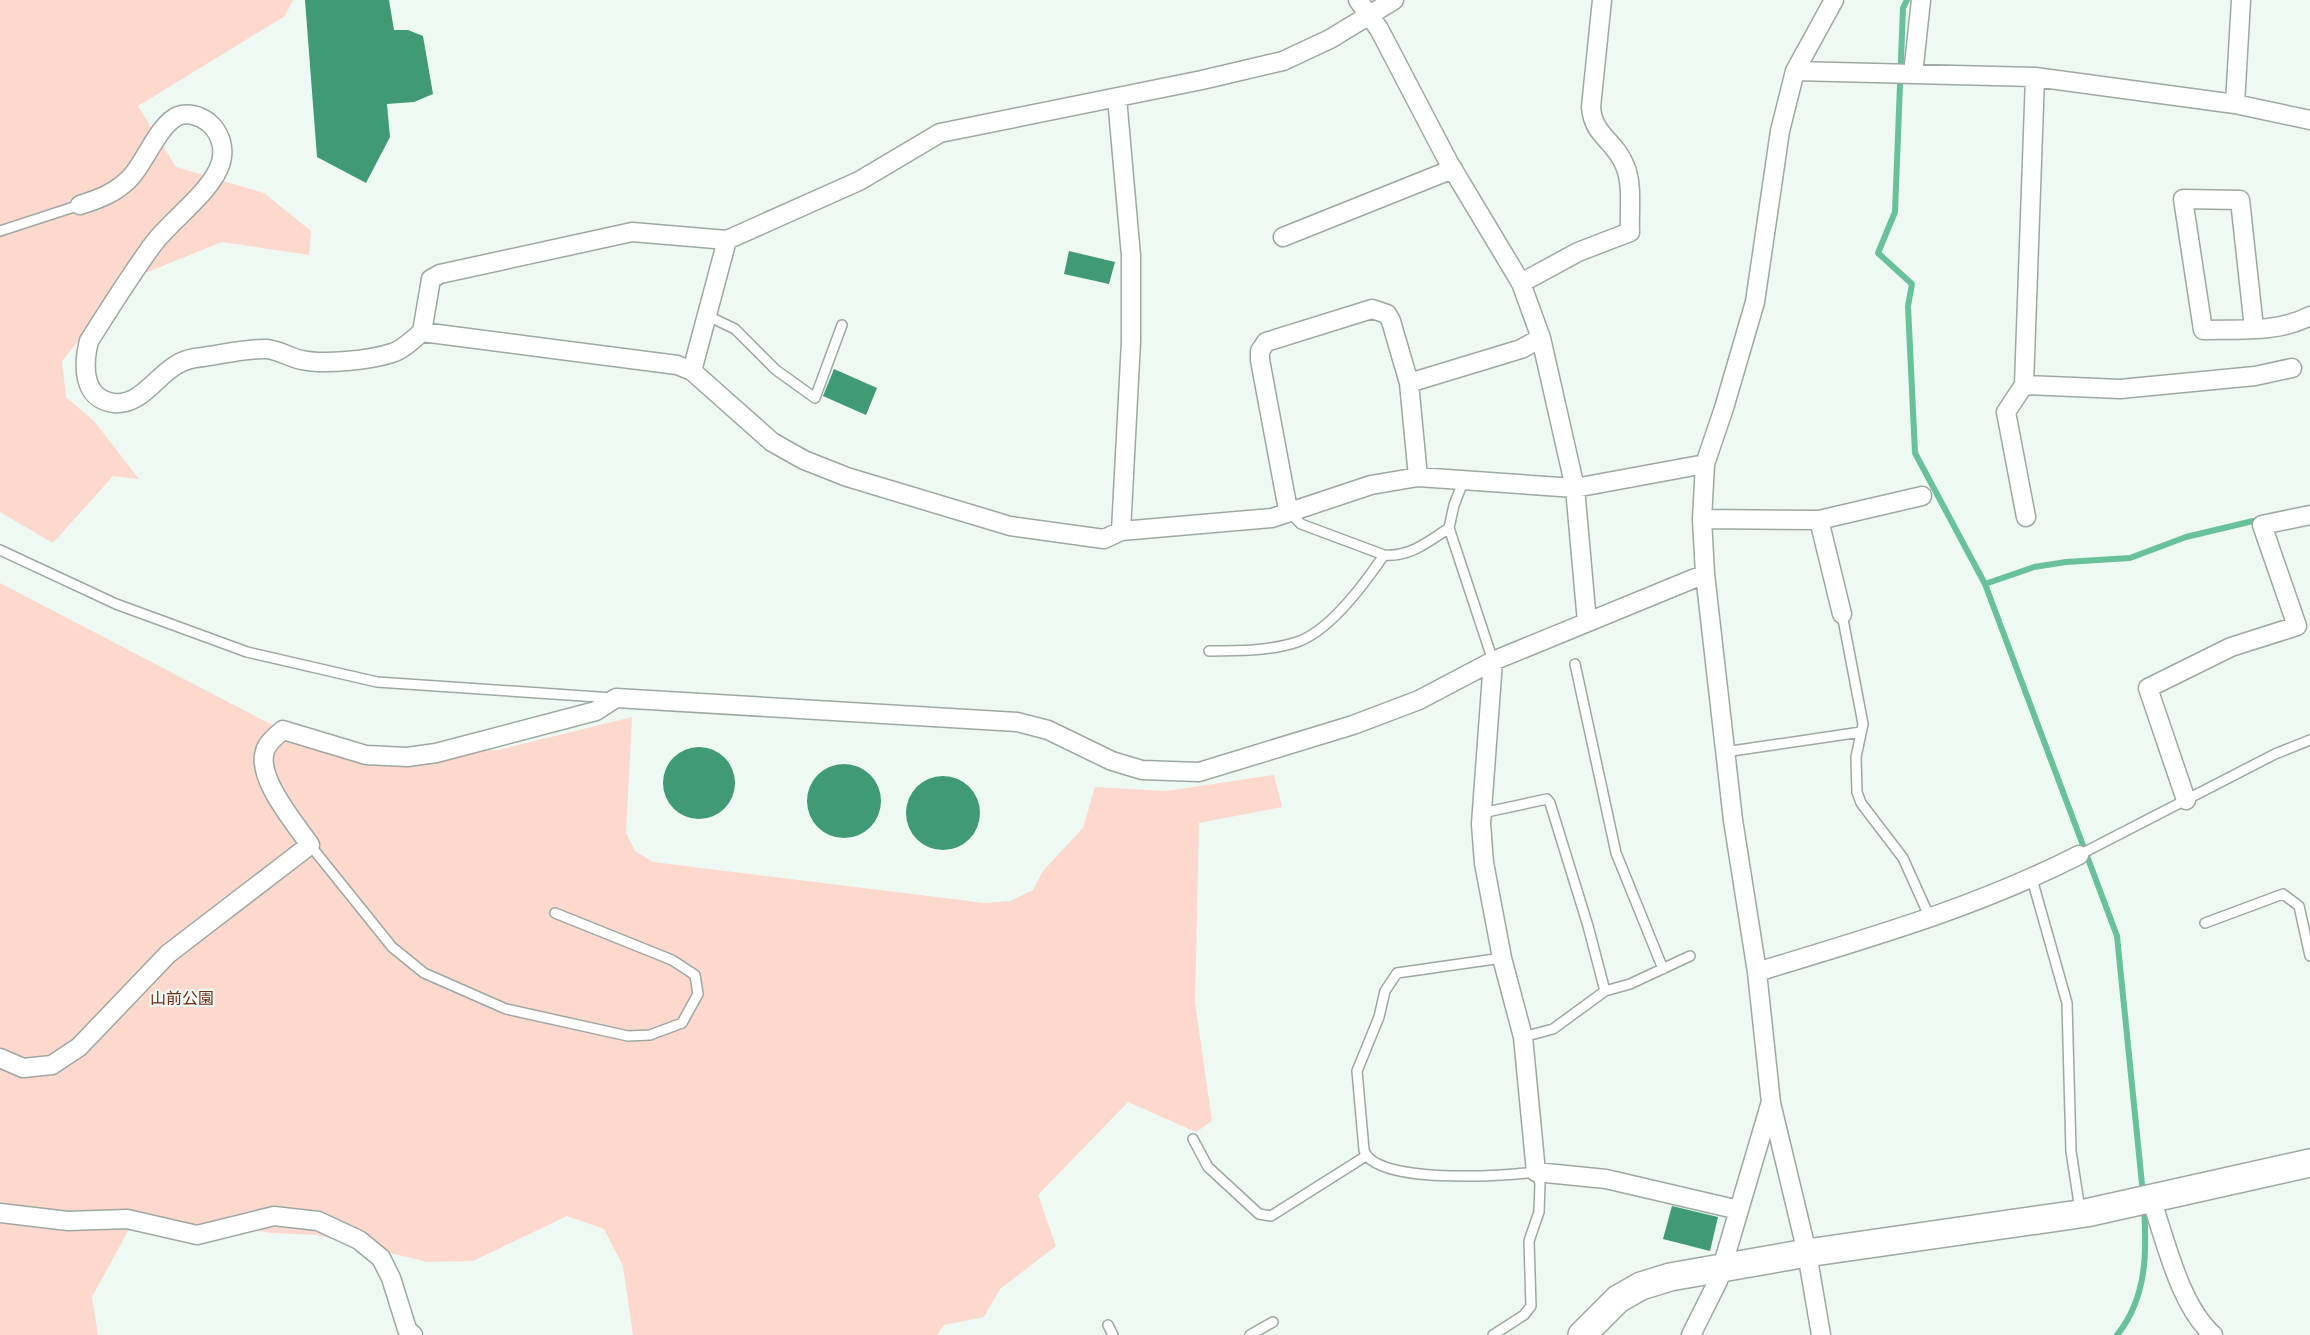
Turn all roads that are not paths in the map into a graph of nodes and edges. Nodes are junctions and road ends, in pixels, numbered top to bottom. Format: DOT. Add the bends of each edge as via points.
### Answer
graph roads {
  1 [pos="1358,0"];
  2 [pos="1394,0"];
  3 [pos="1602,0"];
  4 [pos="1834,0"];
  5 [pos="1921,0"];
  6 [pos="2241,0"];
  7 [pos="1369,16"];
  8 [pos="1795,71"];
  9 [pos="1913,74"];
  10 [pos="2035,77"];
  11 [pos="1117,98"];
  12 [pos="2235,104"];
  13 [pos="2310,120"];
  14 [pos="1453,168"];
  15 [pos="80,205"];
  16 [pos="0,231"];
  17 [pos="1283,237"];
  18 [pos="727,240"];
  19 [pos="1521,283"];
  20 [pos="708,316"];
  21 [pos="2310,316"];
  22 [pos="842,325"];
  23 [pos="2254,328"];
  24 [pos="422,333"];
  25 [pos="1541,338"];
  26 [pos="2292,368"];
  27 [pos="692,370"];
  28 [pos="1409,383"];
  29 [pos="2024,385"];
  30 [pos="1705,464"];
  31 [pos="1418,477"];
  32 [pos="1463,482"];
  33 [pos="1575,488"];
  34 [pos="1922,496"];
  35 [pos="1288,510"];
  36 [pos="2310,514"];
  37 [pos="2026,517"];
  38 [pos="1702,519"];
  39 [pos="1819,520"];
  40 [pos="1449,528"];
  41 [pos="1121,531"];
  42 [pos="0,550"];
  43 [pos="1384,555"];
  44 [pos="1705,574"];
  45 [pos="1842,614"];
  46 [pos="1587,622"];
  47 [pos="1209,651"];
  48 [pos="1493,661"];
  49 [pos="1575,664"];
  50 [pos="615,698"];
  51 [pos="1861,732"];
  52 [pos="2310,740"];
  53 [pos="1725,752"];
  54 [pos="2186,800"];
  55 [pos="1482,813"];
  56 [pos="310,845"];
  57 [pos="2079,855"];
  58 [pos="2032,879"];
  59 [pos="555,913"];
  60 [pos="1930,920"];
  61 [pos="2205,923"];
  62 [pos="1690,956"];
  63 [pos="2310,956"];
  64 [pos="1502,958"];
  65 [pos="1663,969"];
  66 [pos="1757,972"];
  67 [pos="1605,991"];
  68 [pos="1523,1036"];
  69 [pos="0,1058"];
  70 [pos="1771,1103"];
  71 [pos="1193,1139"];
  72 [pos="1366,1156"];
  73 [pos="2310,1162"];
  74 [pos="1536,1172"];
  75 [pos="2151,1198"];
  76 [pos="1740,1210"];
  77 [pos="0,1213"];
  78 [pos="2081,1214"];
  79 [pos="1807,1253"];
  80 [pos="1721,1267"];
  81 [pos="1273,1322"];
  82 [pos="1108,1325"];
  83 [pos="413,1335"];
  84 [pos="1113,1335"];
  85 [pos="1250,1335"];
  86 [pos="1493,1335"];
  87 [pos="1582,1335"];
  88 [pos="1691,1335"];
  89 [pos="1821,1335"];
  90 [pos="2213,1335"];
  1 -- 7 [label="street"];
  2 -- 7 [label="street"];
  3 -- 19 [label="street" via="1592,123 1618,151 1627,168 1630,232 1578,252"];
  4 -- 8 [label="street"];
  5 -- 9 [label="street"];
  6 -- 12 [label="street"];
  7 -- 11 [label="street" via="1282,61"];
  7 -- 14 [label="street"];
  8 -- 9 [label="street"];
  8 -- 30 [label="street" via="1780,131 1755,302"];
  9 -- 10 [label="street"];
  10 -- 12 [label="street"];
  10 -- 29 [label="street"];
  11 -- 18 [label="street" via="940,133 859,182"];
  11 -- 41 [label="street" via="1131,256 1131,341"];
  12 -- 13 [label="street"];
  14 -- 17 [label="street"];
  14 -- 19 [label="street"];
  15 -- 16 [label="lane"];
  15 -- 24 [label="street" via="107,196 130,178 177,117 189,114 215,127 221,139 221,163 209,183 155,242 88,341 84,359 88,385 113,403 130,401 148,390 180,360 267,349 315,362 362,358 393,353"];
  18 -- 20 [label="street"];
  18 -- 24 [label="street" via="632,232 440,274 431,279"];
  19 -- 25 [label="street"];
  20 -- 22 [label="lane" via="735,329 776,370 815,398"];
  20 -- 27 [label="street"];
  21 -- 23 [label="street" via="2291,326"];
  23 -- 23 [label="street" via="2203,330 2183,199 2240,200"];
  24 -- 27 [label="street" via="666,363"];
  25 -- 28 [label="street" via="1521,349"];
  25 -- 33 [label="street"];
  26 -- 29 [label="street" via="2255,376 2120,389"];
  27 -- 41 [label="street" via="772,442 847,477 1010,526 1104,539"];
  28 -- 31 [label="street"];
  28 -- 35 [label="street" via="1391,321 1380,310 1372,309 1262,345 1260,360"];
  29 -- 37 [label="street" via="2006,412"];
  30 -- 33 [label="street"];
  30 -- 38 [label="street"];
  31 -- 32 [label="street"];
  31 -- 35 [label="street" via="1371,485"];
  32 -- 33 [label="street"];
  32 -- 40 [label="lane"];
  33 -- 46 [label="street"];
  34 -- 39 [label="street"];
  35 -- 41 [label="street" via="1272,518"];
  35 -- 43 [label="lane" via="1302,524"];
  36 -- 54 [label="street" via="2262,525 2297,626 2231,647 2148,688"];
  38 -- 39 [label="street"];
  38 -- 44 [label="street"];
  39 -- 45 [label="street"];
  40 -- 43 [label="lane" via="1414,551"];
  40 -- 48 [label="lane"];
  42 -- 50 [label="lane" via="116,604 248,652 377,682"];
  43 -- 47 [label="lane" via="1353,596 1303,640"];
  44 -- 46 [label="street"];
  44 -- 53 [label="street"];
  45 -- 51 [label="lane" via="1863,724"];
  46 -- 48 [label="street"];
  48 -- 50 [label="street" via="1419,700 1199,772 1142,770 1112,761 1048,730 1017,722"];
  48 -- 55 [label="street"];
  49 -- 65 [label="lane" via="1616,853"];
  50 -- 56 [label="street" via="596,711 436,753 406,757 366,755 283,730 265,749 263,764 268,783"];
  51 -- 53 [label="lane"];
  51 -- 60 [label="lane" via="1856,766 1861,803 1903,858"];
  52 -- 54 [label="lane"];
  53 -- 66 [label="street"];
  54 -- 57 [label="lane"];
  55 -- 64 [label="street" via="1484,863"];
  55 -- 67 [label="lane" via="1546,799 1550,803"];
  56 -- 59 [label="lane" via="392,947 424,973 506,1010 628,1036 650,1035 682,1023 698,994 695,975 672,960"];
  56 -- 69 [label="street" via="168,954 70,1053 52,1065 22,1068"];
  57 -- 58 [label="street"];
  58 -- 60 [label="street"];
  58 -- 78 [label="lane" via="2067,1003 2071,1150"];
  60 -- 66 [label="street"];
  61 -- 63 [label="lane" via="2283,894 2299,906"];
  62 -- 65 [label="lane"];
  64 -- 68 [label="street"];
  64 -- 72 [label="lane" via="1397,974 1391,981 1357,1071"];
  65 -- 67 [label="lane"];
  66 -- 70 [label="street"];
  67 -- 68 [label="lane" via="1552,1029"];
  68 -- 74 [label="street"];
  70 -- 76 [label="street"];
  70 -- 79 [label="street"];
  71 -- 72 [label="lane" via="1208,1167 1259,1214 1271,1216"];
  72 -- 74 [label="lane" via="1380,1167 1421,1174"];
  73 -- 75 [label="street"];
  74 -- 76 [label="street" via="1606,1179"];
  74 -- 86 [label="lane" via="1540,1183 1539,1212 1529,1241 1532,1306"];
  75 -- 78 [label="street"];
  75 -- 90 [label="street" via="2186,1298 2196,1317"];
  76 -- 80 [label="street"];
  77 -- 83 [label="street" via="68,1221 127,1219 197,1235 274,1216 318,1221 359,1240 381,1258 407,1329"];
  78 -- 79 [label="street"];
  79 -- 80 [label="street"];
  79 -- 89 [label="street"];
  80 -- 87 [label="street" via="1641,1286 1618,1299"];
  80 -- 88 [label="street" via="1713,1294"];
  81 -- 85 [label="lane"];
  82 -- 84 [label="lane"];
}
